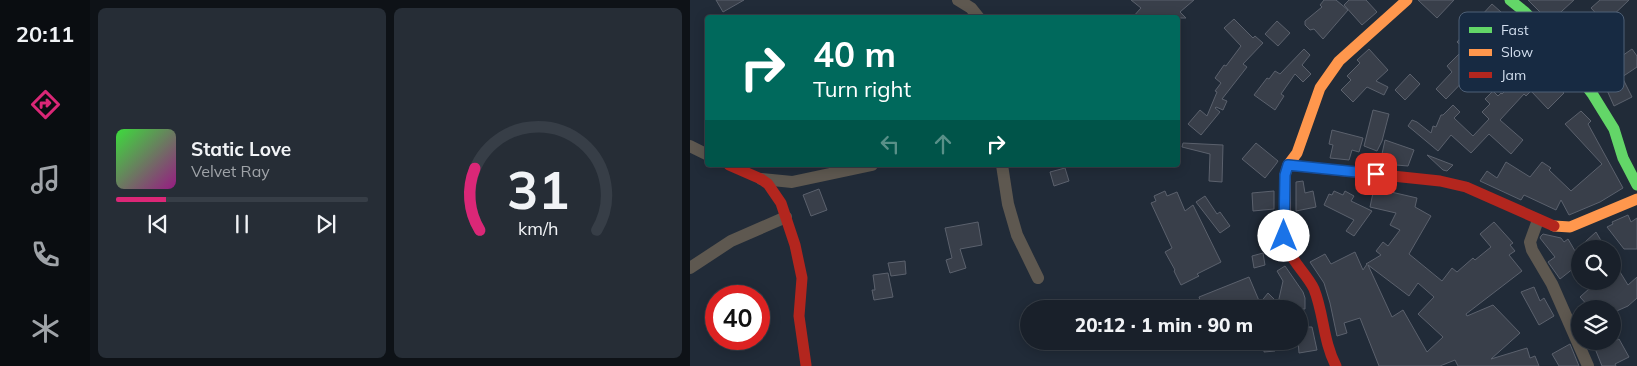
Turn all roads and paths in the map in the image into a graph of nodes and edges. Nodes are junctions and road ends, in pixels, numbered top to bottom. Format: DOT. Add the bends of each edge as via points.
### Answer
graph roads {
  1 [pos="958,0"];
  2 [pos="1407,0"];
  3 [pos="1510,0"];
  4 [pos="1524,12"];
  5 [pos="977,15"];
  6 [pos="1592,92"];
  7 [pos="690,146"];
  8 [pos="705,154"];
  9 [pos="1288,165"];
  10 [pos="733,167"];
  11 [pos="863,167"];
  12 [pos="1002,167"];
  13 [pos="760,179"];
  14 [pos="1637,185"];
  15 [pos="1637,199"];
  16 [pos="786,217"];
  17 [pos="1538,220"];
  18 [pos="690,268"];
  19 [pos="1038,278"];
  20 [pos="806,364"];
  21 [pos="1336,366"];
  22 [pos="1588,366"];
  1 -- 5 [label="street"];
  2 -- 9 [label="street" via="1339,62 1320,88 1297,153"];
  3 -- 4 [label="street"];
  6 -- 14 [label="street" via="1614,129 1623,158"];
  7 -- 8 [label="street"];
  9 -- 17 [label="street" via="1440,181 1466,187"];
  9 -- 21 [label="street" via="1284,236 1287,248 1313,287"];
  10 -- 13 [label="street"];
  11 -- 13 [label="street" via="792,182"];
  12 -- 19 [label="street" via="1017,236"];
  13 -- 16 [label="street" via="778,196"];
  15 -- 17 [label="street" via="1570,227"];
  16 -- 18 [label="street" via="731,241"];
  16 -- 20 [label="street" via="802,278 799,316"];
  17 -- 22 [label="street" via="1530,242 1532,250 1552,284"];
}
